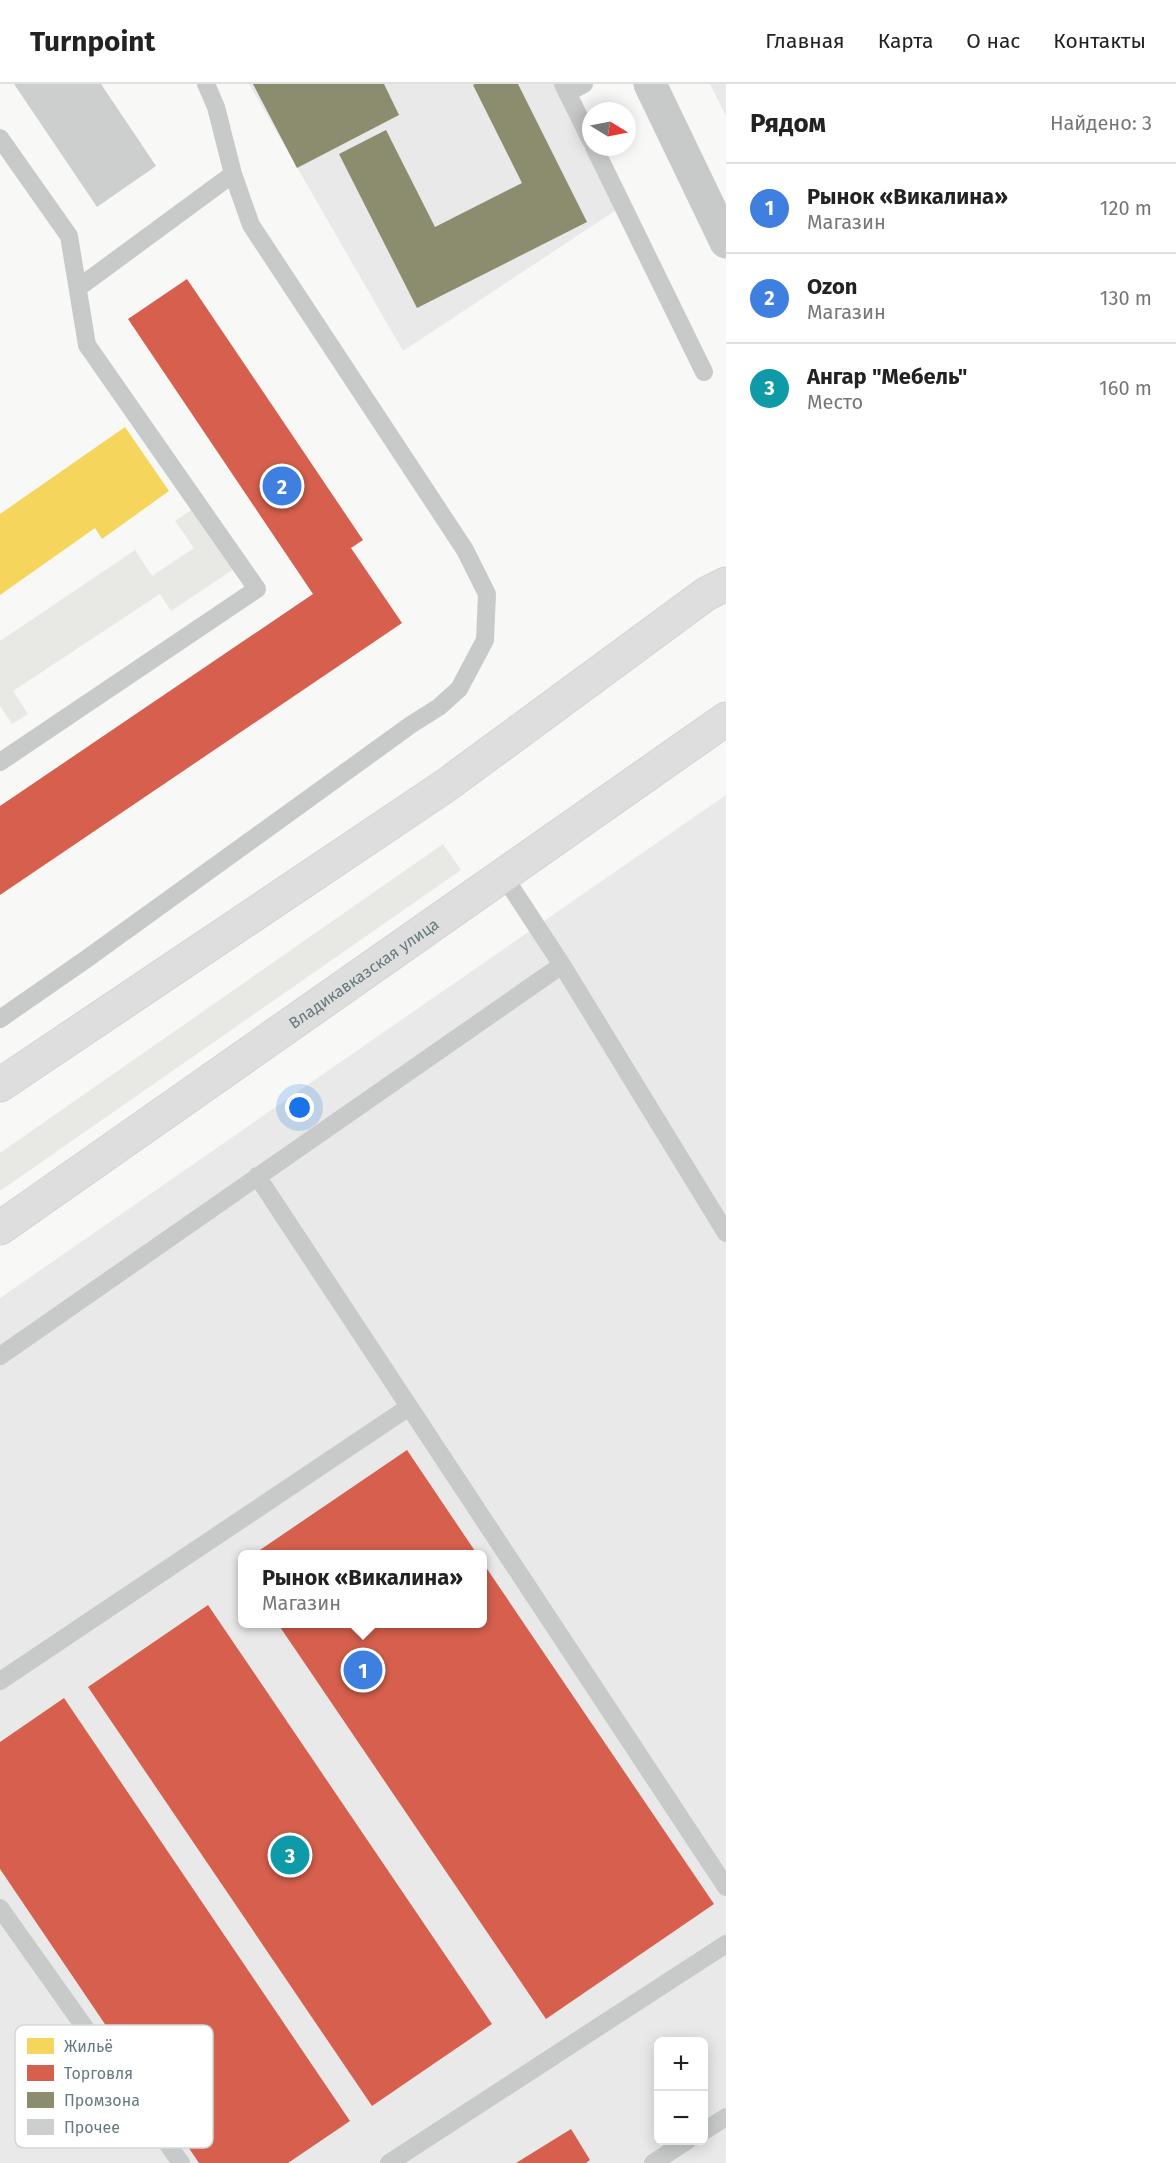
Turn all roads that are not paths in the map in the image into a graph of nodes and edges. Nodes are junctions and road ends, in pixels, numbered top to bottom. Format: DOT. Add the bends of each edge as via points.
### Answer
graph roads {
  1 [pos="206,84"];
  2 [pos="584,84"];
  3 [pos="650,84"];
  4 [pos="565,88"];
  5 [pos="582,123"];
  6 [pos="0,138"];
  7 [pos="598,156"];
  8 [pos="233,174"];
  9 [pos="726,242"];
  10 [pos="78,288"];
  11 [pos="705,372"];
  12 [pos="726,584"];
  13 [pos="726,719"];
  14 [pos="0,762"];
  15 [pos="503,875"];
  16 [pos="562,965"];
  17 [pos="0,1019"];
  18 [pos="0,1085"];
  19 [pos="257,1176"];
  20 [pos="0,1228"];
  21 [pos="726,1233"];
  22 [pos="0,1356"];
  23 [pos="409,1407"];
  24 [pos="0,1681"];
  25 [pos="726,1887"];
  26 [pos="0,1908"];
  27 [pos="726,1944"];
  28 [pos="83,2025"];
  29 [pos="726,2117"];
  30 [pos="708,2128"];
  31 [pos="680,2145"];
  32 [pos="170,2148"];
  33 [pos="181,2163"];
  34 [pos="389,2163"];
  35 [pos="653,2163"];
  1 -- 8 [label="lane"];
  2 -- 4 [label="lane"];
  3 -- 9 [label="street"];
  4 -- 5 [label="lane"];
  6 -- 10 [label="lane" via="69,236"];
  7 -- 11 [label="lane"];
  8 -- 10 [label="lane"];
  8 -- 17 [label="lane" via="251,225 465,550 487,594 485,640 459,689 439,707"];
  10 -- 14 [label="lane" via="87,345 257,589"];
  12 -- 18 [label="main road" via="706,594 445,786"];
  13 -- 15 [label="main road, Владикавказская улица"];
  15 -- 16 [label="lane"];
  15 -- 20 [label="main road, Владикавказская улица"];
  16 -- 19 [label="lane"];
  16 -- 21 [label="lane"];
  19 -- 22 [label="lane"];
  19 -- 23 [label="lane"];
  23 -- 24 [label="lane"];
  23 -- 25 [label="lane"];
  26 -- 28 [label="lane"];
  27 -- 34 [label="lane"];
  29 -- 30 [label="lane"];
  31 -- 35 [label="lane"];
  32 -- 33 [label="lane"];
}
